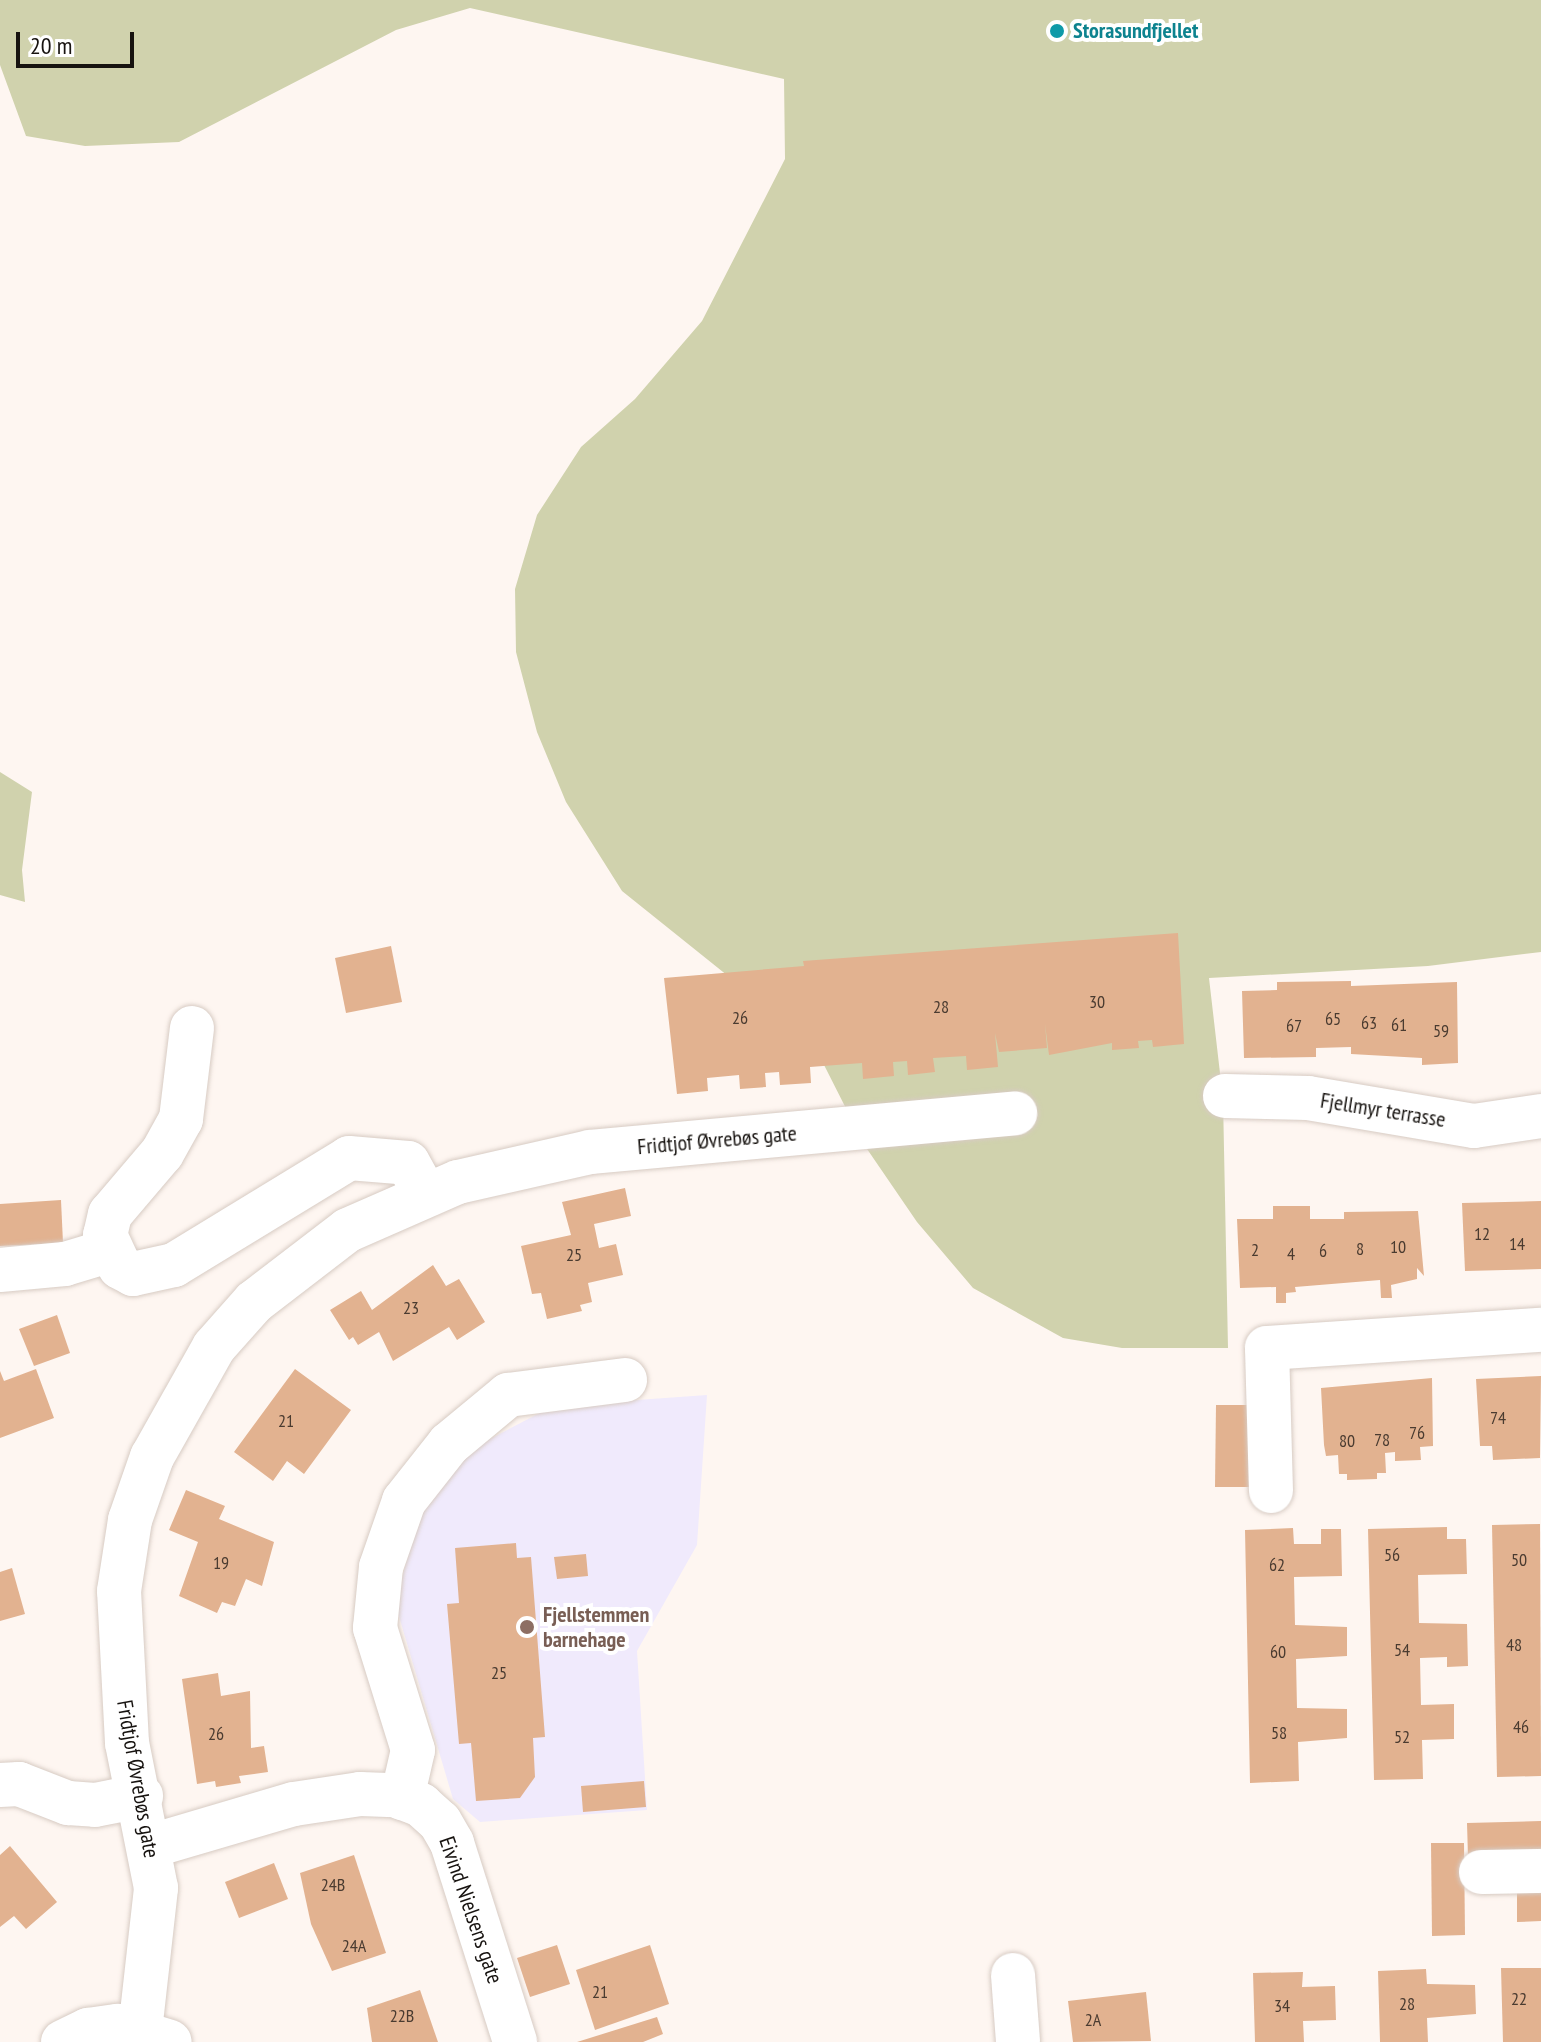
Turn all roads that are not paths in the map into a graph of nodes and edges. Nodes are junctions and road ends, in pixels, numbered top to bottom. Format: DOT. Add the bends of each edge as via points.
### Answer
graph roads {
  1 [pos="192,1028"];
  2 [pos="1225,1096"];
  3 [pos="1015,1113"];
  4 [pos="1541,1116"];
  5 [pos="425,1194"];
  6 [pos="108,1251"];
  7 [pos="0,1270"];
  8 [pos="1541,1330"];
  9 [pos="625,1380"];
  10 [pos="1271,1491"];
  11 [pos="0,1785"];
  12 [pos="141,1796"];
  13 [pos="402,1798"];
  14 [pos="151,1846"];
  15 [pos="1541,1871"];
  16 [pos="1481,1872"];
  17 [pos="1013,1975"];
  18 [pos="155,2036"];
  19 [pos="63,2042"];
  20 [pos="515,2042"];
  21 [pos="1018,2042"];
  1 -- 6 [label="street" via="181,1119 162,1153 110,1214"];
  2 -- 4 [label="street, Fjellmyr terrasse" via="1308,1098 1474,1126"];
  3 -- 5 [label="street, Fridtjof Øvrebøs gate" via="590,1152"];
  5 -- 6 [label="street" via="408,1163 349,1158 174,1265 133,1274"];
  5 -- 12 [label="street, Fridtjof Øvrebøs gate" via="348,1230 254,1302 214,1347 152,1457 130,1520 119,1591 127,1743"];
  6 -- 7 [label="street" via="65,1264"];
  8 -- 10 [label="street" via="1267,1348"];
  9 -- 13 [label="street" via="508,1395 449,1444 404,1501 381,1567 375,1628 413,1750"];
  11 -- 12 [label="street" via="19,1784 68,1803 95,1805"];
  12 -- 14 [label="street, Fridtjof Øvrebøs gate"];
  13 -- 14 [label="street, Eivind Nielsens gate" via="360,1794 294,1804"];
  13 -- 20 [label="street, Eivind Nielsens gate" via="421,1805 440,1822 452,1843"];
  14 -- 18 [label="street, Fridtjof Øvrebøs gate"];
  15 -- 16 [label="street"];
  17 -- 21 [label="street"];
  18 -- 19 [label="street" via="118,2026 88,2030"];
}
